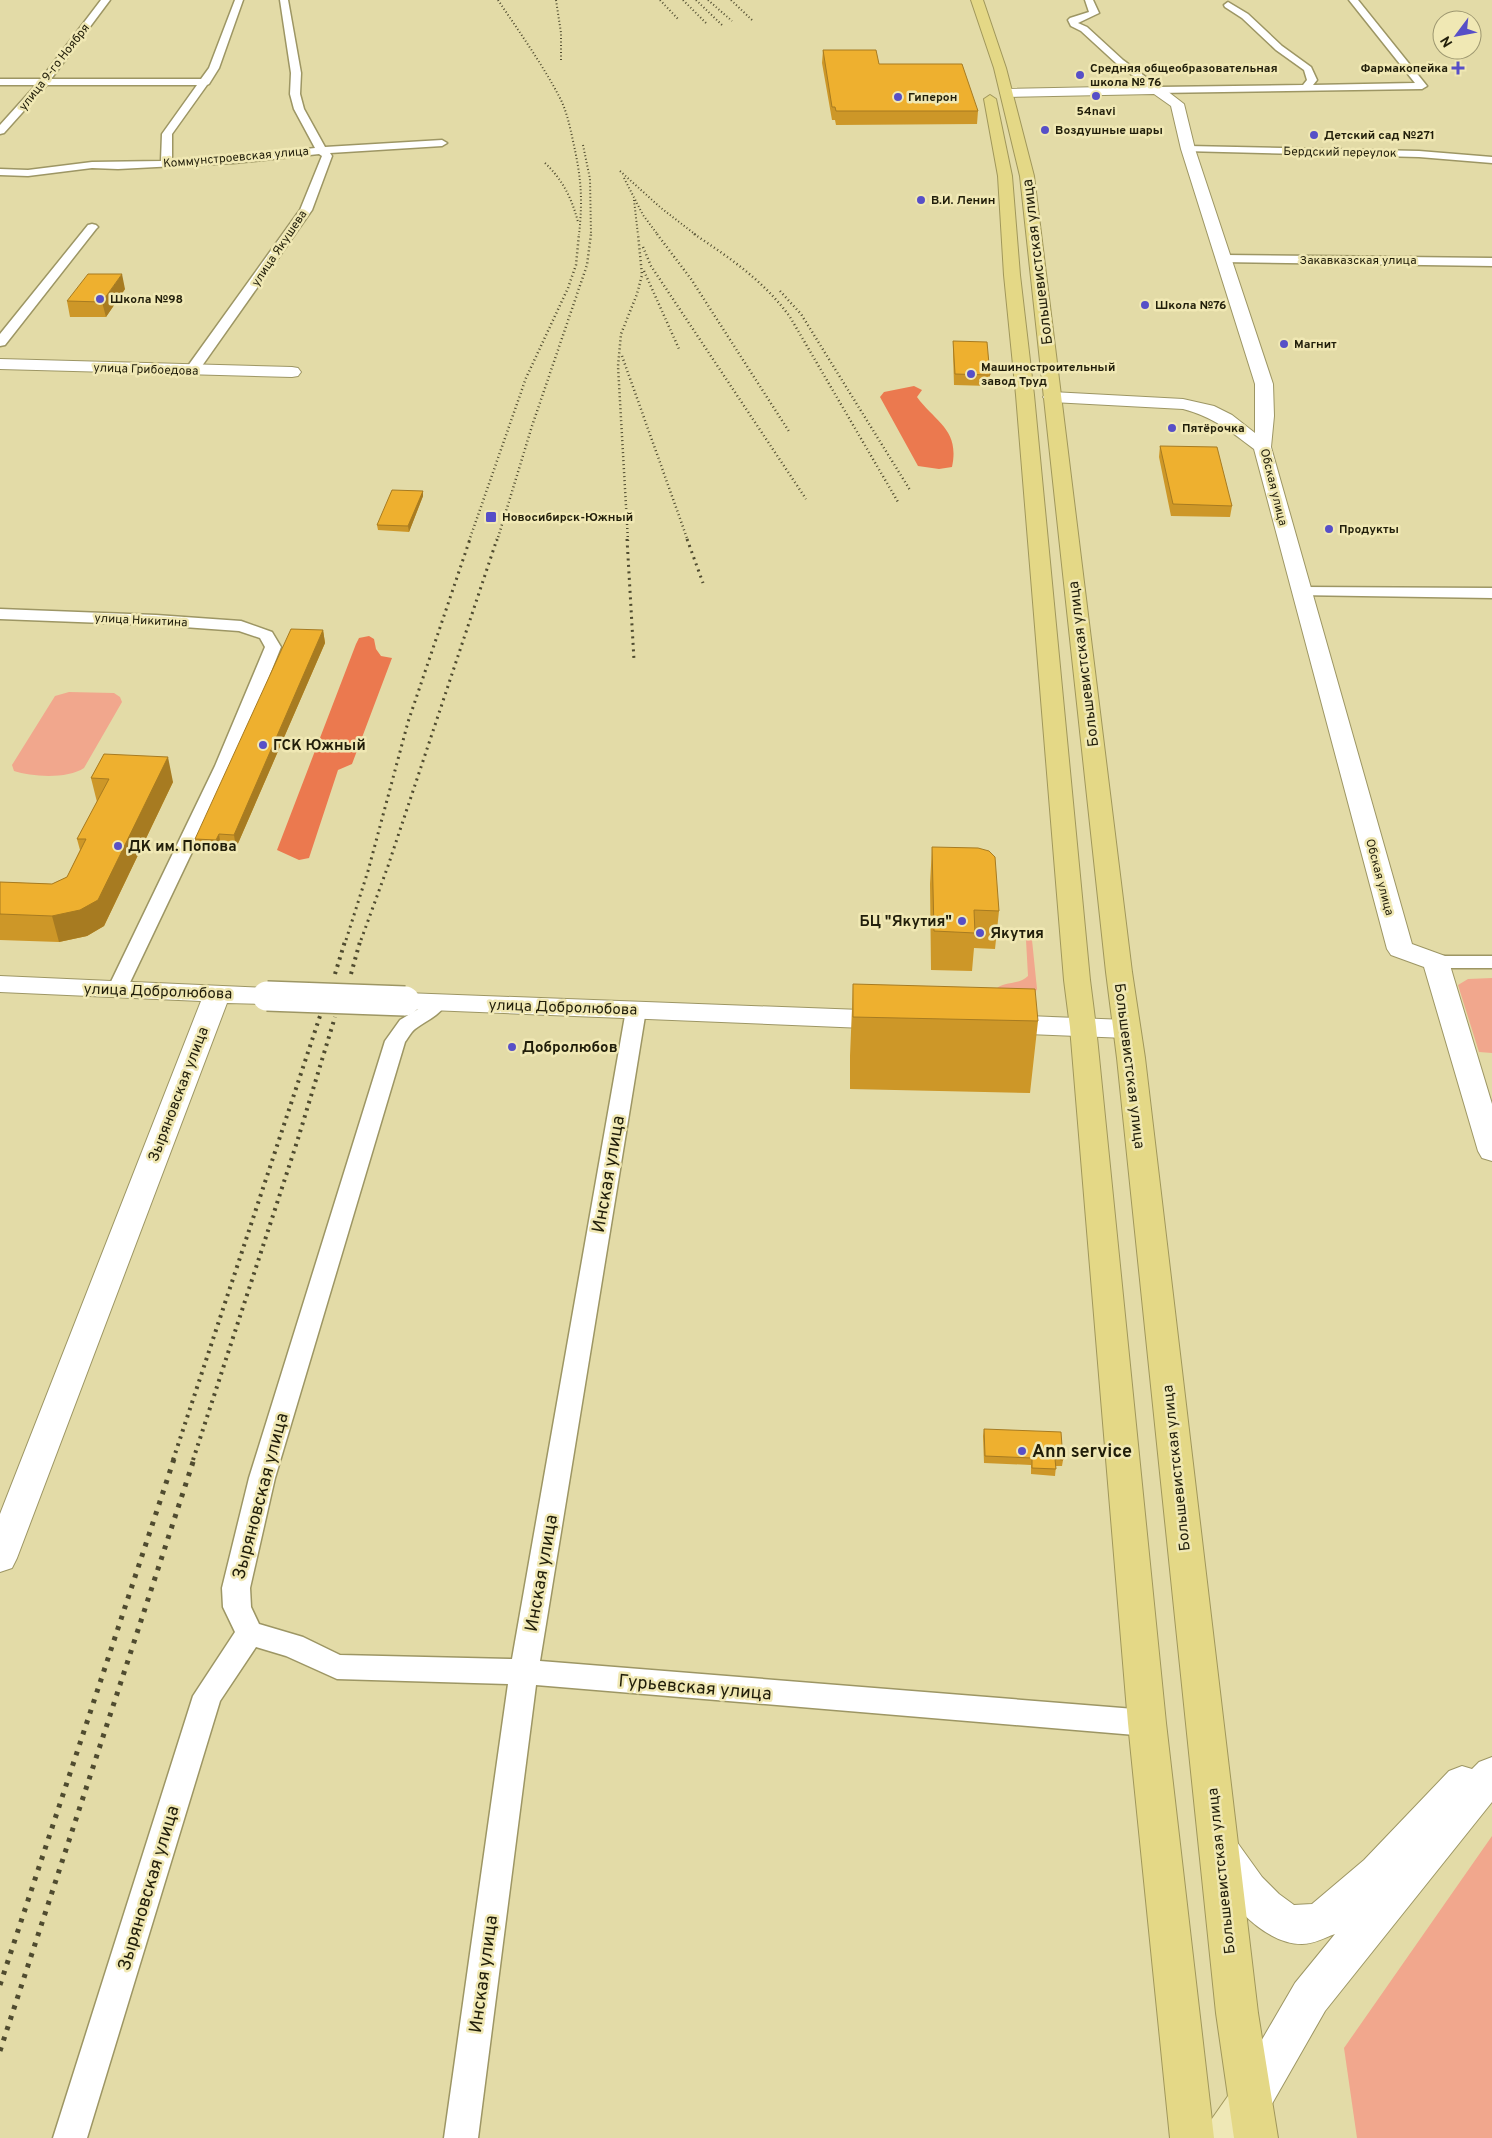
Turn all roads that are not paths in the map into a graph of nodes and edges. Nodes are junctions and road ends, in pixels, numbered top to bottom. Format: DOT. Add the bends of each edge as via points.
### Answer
graph roads {
  1 [pos="106,0"];
  2 [pos="239,0"];
  3 [pos="284,0"];
  4 [pos="977,0"];
  5 [pos="1089,0"];
  6 [pos="1353,0"];
  7 [pos="1228,5"];
  8 [pos="0,82"];
  9 [pos="44,82"];
  10 [pos="206,82"];
  11 [pos="986,85"];
  12 [pos="1307,86"];
  13 [pos="1157,90"];
  14 [pos="1006,93"];
  15 [pos="0,131"];
  16 [pos="442,143"];
  17 [pos="1188,149"];
  18 [pos="324,151"];
  19 [pos="1492,160"];
  20 [pos="166,164"];
  21 [pos="0,172"];
  22 [pos="92,227"];
  23 [pos="1224,259"];
  24 [pos="1492,262"];
  25 [pos="0,342"];
  26 [pos="0,364"];
  27 [pos="192,370"];
  28 [pos="292,372"];
  29 [pos="1052,397"];
  30 [pos="1262,448"];
  31 [pos="1302,592"];
  32 [pos="1475,593"];
  33 [pos="1492,593"];
  34 [pos="1492,603"];
  35 [pos="0,614"];
  36 [pos="1436,962"];
  37 [pos="1492,962"];
  38 [pos="0,984"];
  39 [pos="117,990"];
  40 [pos="217,994"];
  41 [pos="437,1003"];
  42 [pos="636,1010"];
  43 [pos="912,1021"];
  44 [pos="981,1023"];
  45 [pos="1083,1027"];
  46 [pos="1126,1029"];
  47 [pos="1492,1151"];
  48 [pos="0,1558"];
  49 [pos="250,1633"];
  50 [pos="524,1672"];
  51 [pos="1147,1723"];
  52 [pos="1492,1758"];
  53 [pos="1492,1774"];
  54 [pos="1219,1849"];
  55 [pos="1253,2120"];
  56 [pos="70,2138"];
  57 [pos="461,2138"];
  58 [pos="1192,2138"];
  59 [pos="1224,2138"];
  1 -- 9 [label="street, улица 9-го Ноября"];
  2 -- 10 [label="street"];
  3 -- 18 [label="street" via="296,73 295,94 300,112"];
  4 -- 14 [label="highway, Большевистская улица"];
  5 -- 13 [label="street, Обская улица" via="1094,13 1073,20 1074,24"];
  6 -- 12 [label="street" via="1422,86"];
  7 -- 12 [label="street" via="1308,69 1312,80"];
  8 -- 9 [label="street"];
  9 -- 10 [label="street"];
  9 -- 15 [label="street, улица 9-го Ноября"];
  10 -- 20 [label="street" via="167,134"];
  11 -- 45 [label="highway, Большевистская улица" via="1005,176 1076,980"];
  12 -- 13 [label="street"];
  13 -- 14 [label="street"];
  13 -- 17 [label="street, Обская улица" via="1177,104"];
  14 -- 29 [label="highway, Большевистская улица" via="1027,176"];
  16 -- 18 [label="street, Коммунстроевская улица"];
  17 -- 19 [label="street, Бердский переулок" via="1419,154"];
  17 -- 23 [label="street, Обская улица"];
  18 -- 20 [label="street, Коммунстроевская улица"];
  18 -- 27 [label="street, улица Якушева" via="327,156 306,210"];
  20 -- 21 [label="street, Коммунстроевская улица" via="92,165 28,173"];
  22 -- 25 [label="street"];
  23 -- 24 [label="street, Закавказская улица"];
  23 -- 30 [label="street, Обская улица" via="1264,384 1266,411"];
  26 -- 27 [label="street, улица Грибоедова"];
  27 -- 28 [label="street, улица Грибоедова"];
  29 -- 30 [label="street" via="1191,406 1208,410 1226,419"];
  29 -- 46 [label="highway, Большевистская улица"];
  30 -- 31 [label="street, Обская улица"];
  31 -- 32 [label="street"];
  31 -- 36 [label="street, Обская улица" via="1400,949"];
  32 -- 33 [label="street"];
  32 -- 34 [label="street"];
  35 -- 39 [label="street, улица Никитина" via="241,626 266,634 273,647 224,766"];
  36 -- 37 [label="street"];
  36 -- 47 [label="street"];
  38 -- 39 [label="street, улица Добролюбова"];
  39 -- 40 [label="street, улица Добролюбова"];
  40 -- 41 [label="street, улица Добролюбова, bridge"];
  40 -- 48 [label="street, Зыряновская улица"];
  41 -- 42 [label="street, улица Добролюбова"];
  41 -- 49 [label="street, Зыряновская улица" via="407,1025 395,1041 262,1478 236,1588 237,1606"];
  42 -- 43 [label="street, улица Добролюбова"];
  42 -- 50 [label="street, Инская улица"];
  44 -- 45 [label="street"];
  45 -- 46 [label="street"];
  45 -- 51 [label="highway, Большевистская улица"];
  46 -- 54 [label="highway, Большевистская улица"];
  49 -- 50 [label="street, Гурьевская улица" via="293,1646 337,1667"];
  49 -- 56 [label="street, Зыряновская улица" via="207,1696"];
  50 -- 51 [label="street, Гурьевская улица"];
  50 -- 57 [label="street, Инская улица"];
  51 -- 58 [label="highway, Большевистская улица"];
  52 -- 54 [label="street" via="1465,1781 1372,1881 1317,1922 1300,1926 1284,1922 1270,1912 1249,1891"];
  53 -- 55 [label="street" via="1310,1997"];
  54 -- 55 [label="highway, Большевистская улица" via="1237,2013"];
  55 -- 59 [label="main road"];
}
